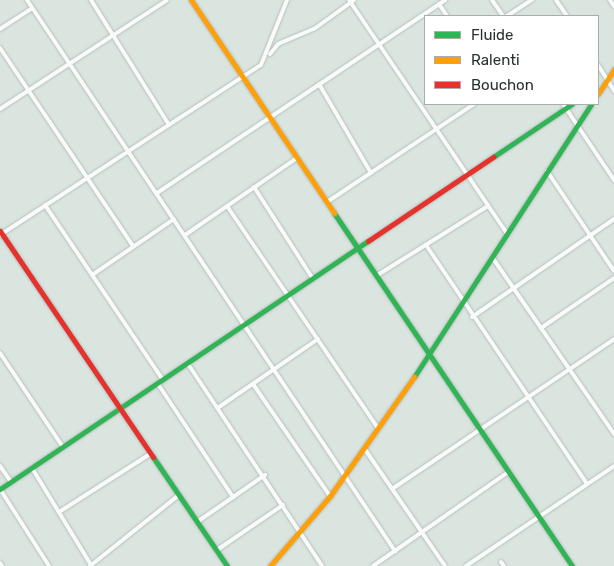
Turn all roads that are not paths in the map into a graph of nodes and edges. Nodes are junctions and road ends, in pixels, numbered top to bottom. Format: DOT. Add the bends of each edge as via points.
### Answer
graph roads {
  1 [pos="27,0"];
  2 [pos="91,0"];
  3 [pos="167,0"];
  4 [pos="191,0"];
  5 [pos="287,0"];
  6 [pos="445,0"];
  7 [pos="492,0"];
  8 [pos="532,0"];
  9 [pos="556,0"];
  10 [pos="610,0"];
  11 [pos="351,1"];
  12 [pos="439,4"];
  13 [pos="614,6"];
  14 [pos="32,8"];
  15 [pos="446,15"];
  16 [pos="504,15"];
  17 [pos="507,15"];
  18 [pos="566,15"];
  19 [pos="0,29"];
  20 [pos="111,34"];
  21 [pos="379,44"];
  22 [pos="0,48"];
  23 [pos="69,63"];
  24 [pos="261,65"];
  25 [pos="599,67"];
  26 [pos="614,69"];
  27 [pos="242,76"];
  28 [pos="607,80"];
  29 [pos="319,84"];
  30 [pos="599,85"];
  31 [pos="28,90"];
  32 [pos="614,90"];
  33 [pos="599,92"];
  34 [pos="472,105"];
  35 [pos="590,105"];
  36 [pos="565,106"];
  37 [pos="0,109"];
  38 [pos="270,117"];
  39 [pos="168,123"];
  40 [pos="577,125"];
  41 [pos="436,129"];
  42 [pos="128,150"];
  43 [pos="297,158"];
  44 [pos="547,171"];
  45 [pos="371,173"];
  46 [pos="468,174"];
  47 [pos="87,177"];
  48 [pos="614,180"];
  49 [pos="254,187"];
  50 [pos="156,193"];
  51 [pos="327,202"];
  52 [pos="45,205"];
  53 [pos="227,206"];
  54 [pos="488,206"];
  55 [pos="174,218"];
  56 [pos="614,219"];
  57 [pos="1,233"];
  58 [pos="507,233"];
  59 [pos="185,235"];
  60 [pos="591,235"];
  61 [pos="426,244"];
  62 [pos="133,246"];
  63 [pos="358,249"];
  64 [pos="492,256"];
  65 [pos="614,271"];
  66 [pos="92,276"];
  67 [pos="376,276"];
  68 [pos="614,278"];
  69 [pos="313,279"];
  70 [pos="515,289"];
  71 [pos="288,296"];
  72 [pos="462,302"];
  73 [pos="472,317"];
  74 [pos="245,325"];
  75 [pos="541,328"];
  76 [pos="318,339"];
  77 [pos="614,339"];
  78 [pos="0,353"];
  79 [pos="429,355"];
  80 [pos="188,364"];
  81 [pos="276,369"];
  82 [pos="569,369"];
  83 [pos="163,380"];
  84 [pos="158,384"];
  85 [pos="253,384"];
  86 [pos="527,398"];
  87 [pos="219,407"];
  88 [pos="120,410"];
  89 [pos="378,428"];
  90 [pos="480,430"];
  91 [pos="614,434"];
  92 [pos="63,447"];
  93 [pos="364,448"];
  94 [pos="150,454"];
  95 [pos="0,466"];
  96 [pos="614,466"];
  97 [pos="32,468"];
  98 [pos="346,472"];
  99 [pos="508,472"];
  100 [pos="265,475"];
  101 [pos="11,482"];
  102 [pos="587,484"];
  103 [pos="0,489"];
  104 [pos="392,489"];
  105 [pos="178,495"];
  106 [pos="330,496"];
  107 [pos="233,497"];
  108 [pos="283,505"];
  109 [pos="59,512"];
  110 [pos="538,518"];
  111 [pos="197,522"];
  112 [pos="302,531"];
  113 [pos="420,532"];
  114 [pos="216,550"];
  115 [pos="395,550"];
  116 [pos="97,560"];
  117 [pos="0,563"];
  118 [pos="2,566"];
  119 [pos="49,566"];
  120 [pos="90,566"];
  121 [pos="101,566"];
  122 [pos="227,566"];
  123 [pos="270,566"];
  124 [pos="322,566"];
  125 [pos="373,566"];
  126 [pos="445,566"];
  127 [pos="466,566"];
  128 [pos="572,566"];
  1 -- 14 [label="street"];
  2 -- 20 [label="street"];
  3 -- 20 [label="street"];
  4 -- 27 [label="street"];
  5 -- 24 [label="street"];
  6 -- 12 [label="street"];
  7 -- 16 [label="street"];
  8 -- 17 [label="street"];
  9 -- 18 [label="street"];
  10 -- 13 [label="street"];
  11 -- 21 [label="street"];
  11 -- 24 [label="street" via="314,29 278,44"];
  12 -- 15 [label="street"];
  12 -- 21 [label="street"];
  14 -- 19 [label="street"];
  14 -- 23 [label="street"];
  20 -- 23 [label="street"];
  20 -- 39 [label="street"];
  21 -- 29 [label="street"];
  21 -- 41 [label="street"];
  22 -- 31 [label="street"];
  23 -- 31 [label="street"];
  23 -- 42 [label="street"];
  24 -- 27 [label="street"];
  25 -- 28 [label="street"];
  26 -- 28 [label="street"];
  27 -- 38 [label="street"];
  27 -- 39 [label="street"];
  28 -- 30 [label="street"];
  28 -- 32 [label="street"];
  28 -- 33 [label="street"];
  29 -- 38 [label="street"];
  29 -- 45 [label="street"];
  31 -- 37 [label="street"];
  31 -- 47 [label="street"];
  34 -- 41 [label="street"];
  35 -- 40 [label="street"];
  36 -- 40 [label="street"];
  36 -- 46 [label="street"];
  38 -- 43 [label="street"];
  38 -- 50 [label="street"];
  39 -- 42 [label="street"];
  40 -- 44 [label="street"];
  40 -- 48 [label="street"];
  41 -- 45 [label="street"];
  41 -- 46 [label="street"];
  42 -- 47 [label="street"];
  42 -- 50 [label="street"];
  43 -- 49 [label="street"];
  43 -- 51 [label="street"];
  44 -- 58 [label="street"];
  44 -- 60 [label="street"];
  45 -- 51 [label="street"];
  46 -- 54 [label="street"];
  46 -- 63 [label="street"];
  47 -- 52 [label="street"];
  47 -- 62 [label="street"];
  49 -- 53 [label="street"];
  49 -- 69 [label="street"];
  50 -- 55 [label="street"];
  51 -- 63 [label="street"];
  52 -- 57 [label="street"];
  52 -- 66 [label="street"];
  53 -- 59 [label="street"];
  53 -- 71 [label="street"];
  54 -- 58 [label="street"];
  54 -- 61 [label="street"];
  55 -- 59 [label="street"];
  55 -- 62 [label="street"];
  56 -- 60 [label="street"];
  57 -- 88 [label="street"];
  58 -- 64 [label="street"];
  59 -- 74 [label="street"];
  60 -- 65 [label="street"];
  60 -- 70 [label="street"];
  61 -- 67 [label="street"];
  61 -- 72 [label="street"];
  62 -- 66 [label="street"];
  63 -- 67 [label="street"];
  63 -- 69 [label="street"];
  64 -- 70 [label="street"];
  64 -- 72 [label="street"];
  66 -- 83 [label="street"];
  67 -- 79 [label="street"];
  68 -- 75 [label="street"];
  69 -- 71 [label="street"];
  70 -- 73 [label="street"];
  70 -- 75 [label="street"];
  71 -- 74 [label="street"];
  71 -- 76 [label="street"];
  72 -- 73 [label="street"];
  72 -- 79 [label="street"];
  73 -- 86 [label="street"];
  74 -- 80 [label="street"];
  74 -- 81 [label="street"];
  75 -- 82 [label="street"];
  76 -- 81 [label="street"];
  76 -- 89 [label="street"];
  77 -- 82 [label="street"];
  78 -- 92 [label="street"];
  79 -- 89 [label="street"];
  79 -- 90 [label="street"];
  80 -- 83 [label="street"];
  80 -- 87 [label="street"];
  81 -- 85 [label="street"];
  81 -- 98 [label="street"];
  82 -- 86 [label="street"];
  82 -- 91 [label="street"];
  83 -- 84 [label="street"];
  84 -- 88 [label="street"];
  84 -- 107 [label="street"];
  85 -- 87 [label="street"];
  85 -- 106 [label="street"];
  86 -- 90 [label="street"];
  86 -- 102 [label="street"];
  87 -- 100 [label="street"];
  88 -- 92 [label="street"];
  88 -- 94 [label="street"];
  89 -- 93 [label="street"];
  90 -- 99 [label="street"];
  90 -- 104 [label="street"];
  92 -- 97 [label="street"];
  93 -- 98 [label="street"];
  93 -- 104 [label="street"];
  94 -- 105 [label="street"];
  94 -- 109 [label="street"];
  95 -- 101 [label="street"];
  96 -- 102 [label="street"];
  97 -- 101 [label="street"];
  97 -- 109 [label="street"];
  98 -- 106 [label="street"];
  98 -- 115 [label="street"];
  99 -- 110 [label="street"];
  99 -- 113 [label="street"];
  100 -- 107 [label="street"];
  100 -- 108 [label="street"];
  101 -- 103 [label="street"];
  102 -- 110 [label="street"];
  103 -- 119 [label="street"];
  104 -- 113 [label="street"];
  105 -- 111 [label="street"];
  105 -- 116 [label="street"];
  106 -- 112 [label="street"];
  107 -- 111 [label="street"];
  108 -- 112 [label="street"];
  108 -- 114 [label="street"];
  109 -- 120 [label="street"];
  110 -- 127 [label="street"];
  110 -- 128 [label="street"];
  111 -- 114 [label="street"];
  112 -- 123 [label="street"];
  112 -- 124 [label="street"];
  113 -- 115 [label="street"];
  113 -- 126 [label="street"];
  114 -- 122 [label="street"];
  115 -- 125 [label="street"];
  116 -- 120 [label="street"];
  116 -- 121 [label="street"];
  117 -- 118 [label="street"];
}
